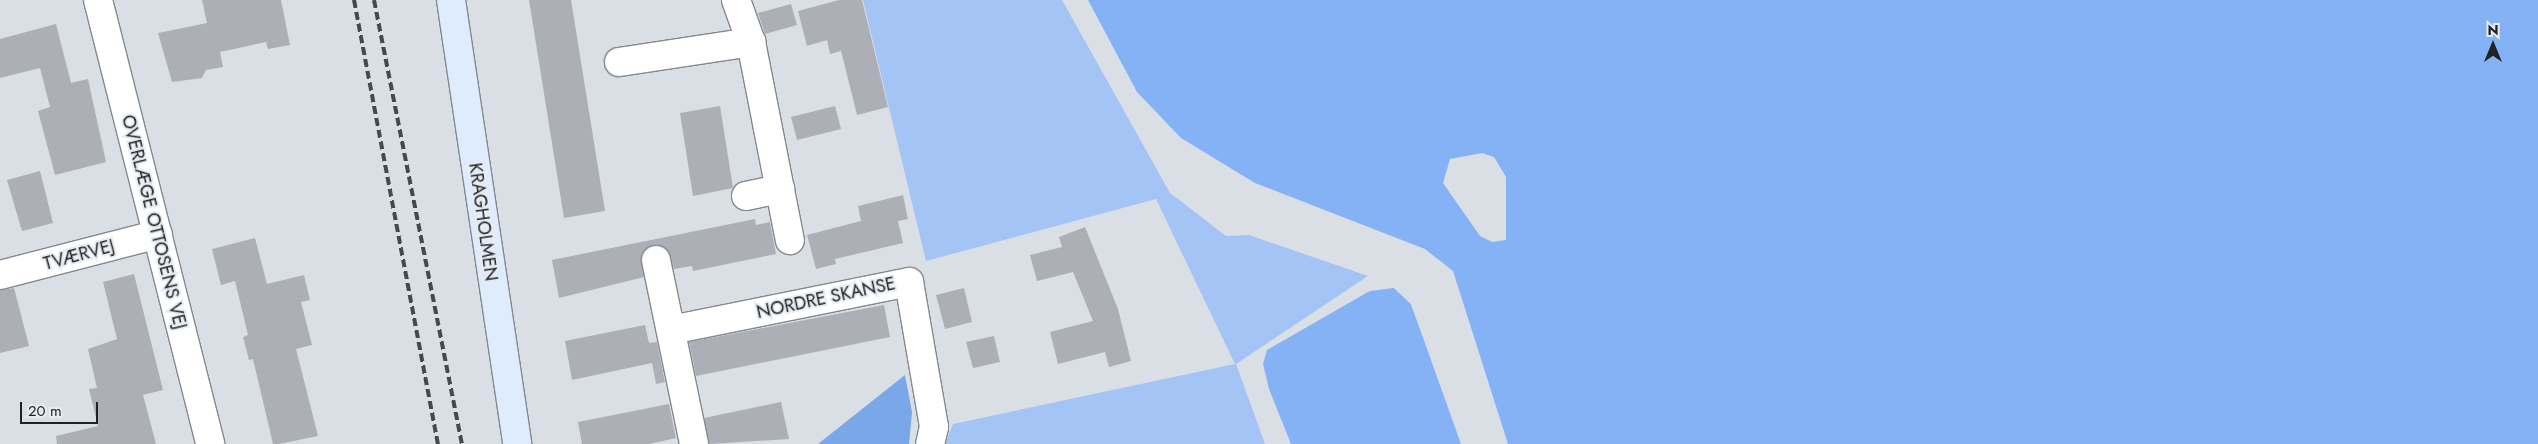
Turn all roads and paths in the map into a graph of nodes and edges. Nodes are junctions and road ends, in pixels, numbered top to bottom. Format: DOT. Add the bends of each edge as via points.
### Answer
graph roads {
  1 [pos="98,0"];
  2 [pos="451,0"];
  3 [pos="736,0"];
  4 [pos="751,42"];
  5 [pos="619,62"];
  6 [pos="780,189"];
  7 [pos="746,196"];
  8 [pos="158,234"];
  9 [pos="790,240"];
  10 [pos="656,260"];
  11 [pos="0,275"];
  12 [pos="671,330"];
  13 [pos="210,444"];
  14 [pos="517,444"];
  15 [pos="694,444"];
  16 [pos="930,444"];
  1 -- 8 [label="street, OVERLÆGE OTTOSENS VEJ"];
  2 -- 14 [label="street, KRAGHOLMEN"];
  3 -- 4 [label="street"];
  4 -- 5 [label="street"];
  4 -- 6 [label="street"];
  6 -- 7 [label="street"];
  6 -- 9 [label="street"];
  8 -- 11 [label="street, TVÆRVEJ"];
  8 -- 13 [label="street, OVERLÆGE OTTOSENS VEJ"];
  10 -- 12 [label="street"];
  12 -- 15 [label="street"];
  12 -- 16 [label="street, NORDRE SKANSE" via="909,282 934,427"];
}
